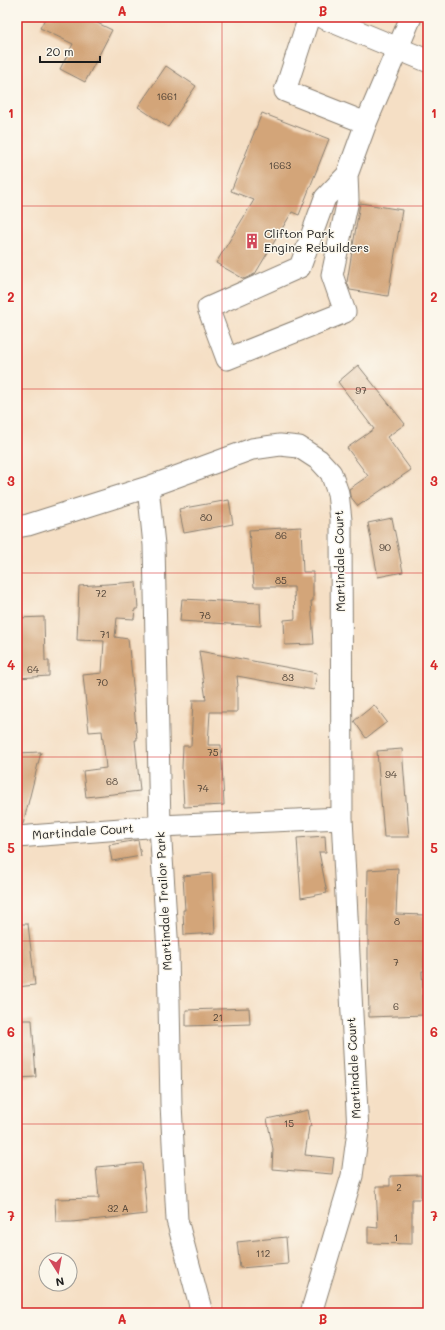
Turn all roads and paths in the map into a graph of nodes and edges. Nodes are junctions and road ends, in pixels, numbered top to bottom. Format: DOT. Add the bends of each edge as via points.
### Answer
graph roads {
  1 [pos="309,17"];
  2 [pos="322,17"];
  3 [pos="411,17"];
  4 [pos="398,48"];
  5 [pos="428,61"];
  6 [pos="366,123"];
  7 [pos="347,175"];
  8 [pos="300,267"];
  9 [pos="332,275"];
  10 [pos="148,487"];
  11 [pos="17,527"];
  12 [pos="342,818"];
  13 [pos="160,826"];
  14 [pos="17,837"];
  15 [pos="202,1313"];
  16 [pos="311,1313"];
  1 -- 6 [label="street" via="285,91"];
  2 -- 4 [label="main road"];
  3 -- 4 [label="street"];
  4 -- 5 [label="main road"];
  4 -- 6 [label="street"];
  6 -- 7 [label="street"];
  7 -- 8 [label="street" via="325,198"];
  7 -- 9 [label="street" via="348,200"];
  8 -- 9 [label="street"];
  8 -- 9 [label="street" via="208,308 227,360 345,312"];
  10 -- 11 [label="street, Martindale Court"];
  10 -- 12 [label="street, Martindale Court" via="252,449 280,445 299,448 319,460 331,473 338,493 341,520"];
  10 -- 13 [label="street, Martindale Trailor Park" via="154,545"];
  12 -- 13 [label="street, Martindale Court"];
  12 -- 16 [label="street, Martindale Court" via="358,1131 352,1176"];
  13 -- 14 [label="street, Martindale Court"];
  13 -- 15 [label="street, Martindale Trailor Park" via="168,952 171,1104 177,1220"];
}
